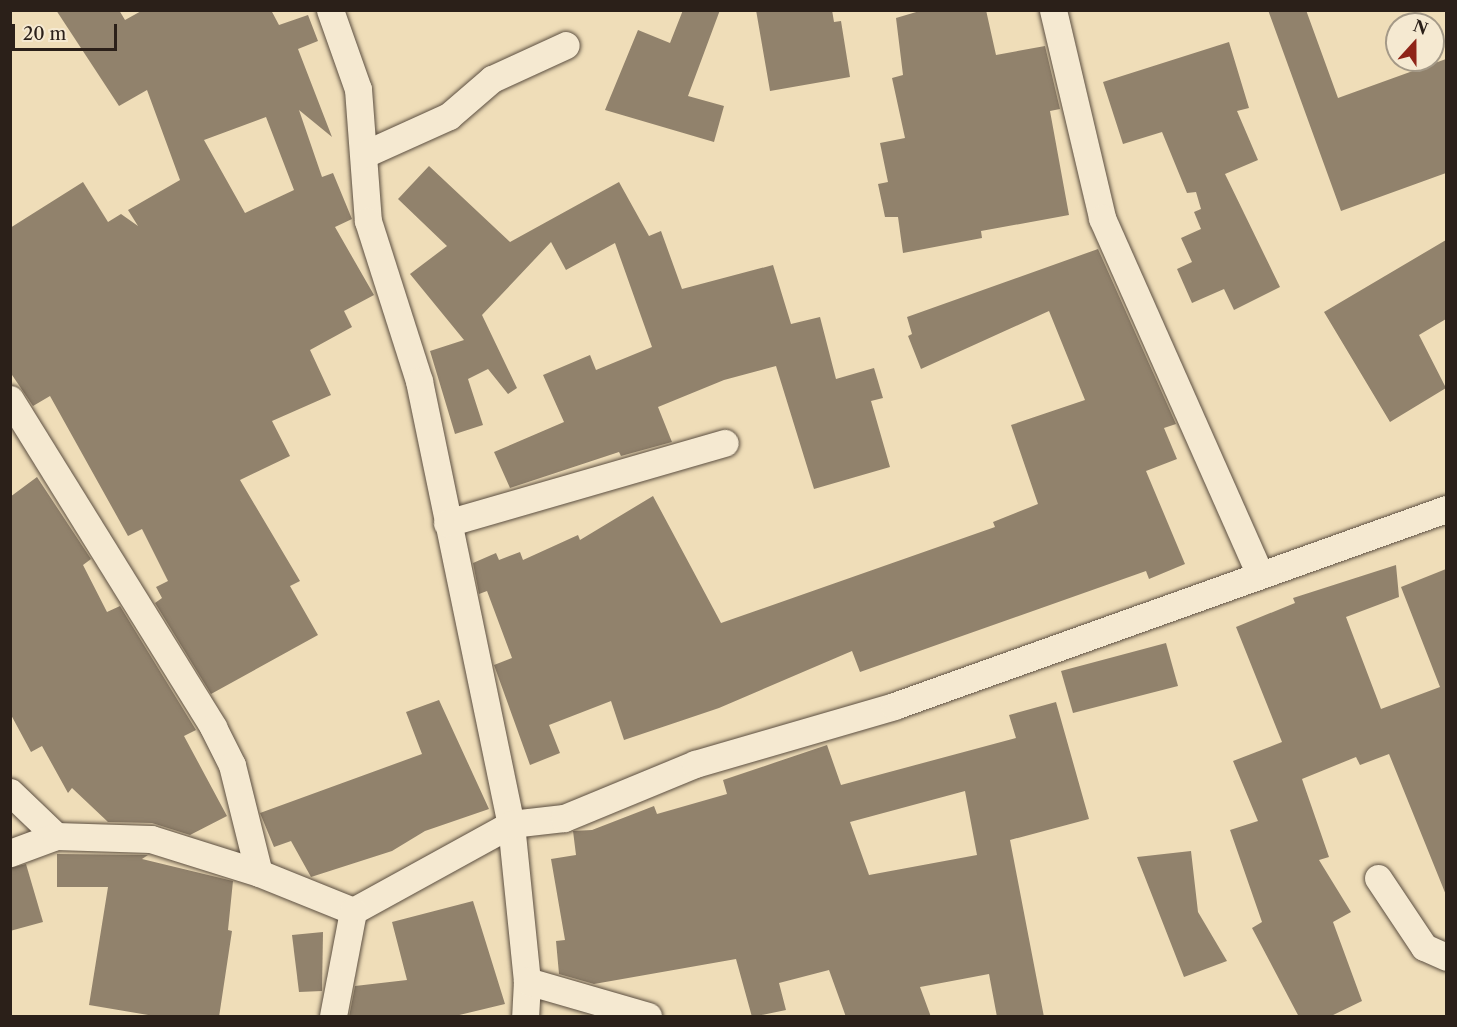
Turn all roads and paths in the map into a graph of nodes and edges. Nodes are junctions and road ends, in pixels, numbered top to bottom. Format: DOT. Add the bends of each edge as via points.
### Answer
graph roads {
  1 [pos="330,10"];
  2 [pos="1053,10"];
  3 [pos="566,45"];
  4 [pos="365,154"];
  5 [pos="10,399"];
  6 [pos="725,443"];
  7 [pos="1446,508"];
  8 [pos="447,523"];
  9 [pos="1260,574"];
  10 [pos="10,792"];
  11 [pos="512,824"];
  12 [pos="56,836"];
  13 [pos="10,853"];
  14 [pos="259,873"];
  15 [pos="1378,878"];
  16 [pos="353,911"];
  17 [pos="1446,957"];
  18 [pos="528,981"];
  19 [pos="333,1017"];
  20 [pos="525,1017"];
  21 [pos="648,1017"];
  1 -- 4 [label="street" via="358,89"];
  2 -- 9 [label="street" via="1102,218"];
  3 -- 4 [label="street" via="485,83 449,116"];
  4 -- 8 [label="street" via="368,221 419,381"];
  5 -- 14 [label="street" via="213,727 232,765"];
  6 -- 8 [label="street"];
  7 -- 9 [label="street"];
  8 -- 11 [label="street"];
  9 -- 11 [label="street" via="894,706 695,764 564,818"];
  10 -- 12 [label="street"];
  11 -- 16 [label="street"];
  11 -- 18 [label="street"];
  12 -- 13 [label="street"];
  12 -- 14 [label="street" via="151,839"];
  14 -- 16 [label="street"];
  15 -- 17 [label="street" via="1424,947"];
  16 -- 19 [label="street"];
  18 -- 20 [label="street"];
  18 -- 21 [label="street"];
}
